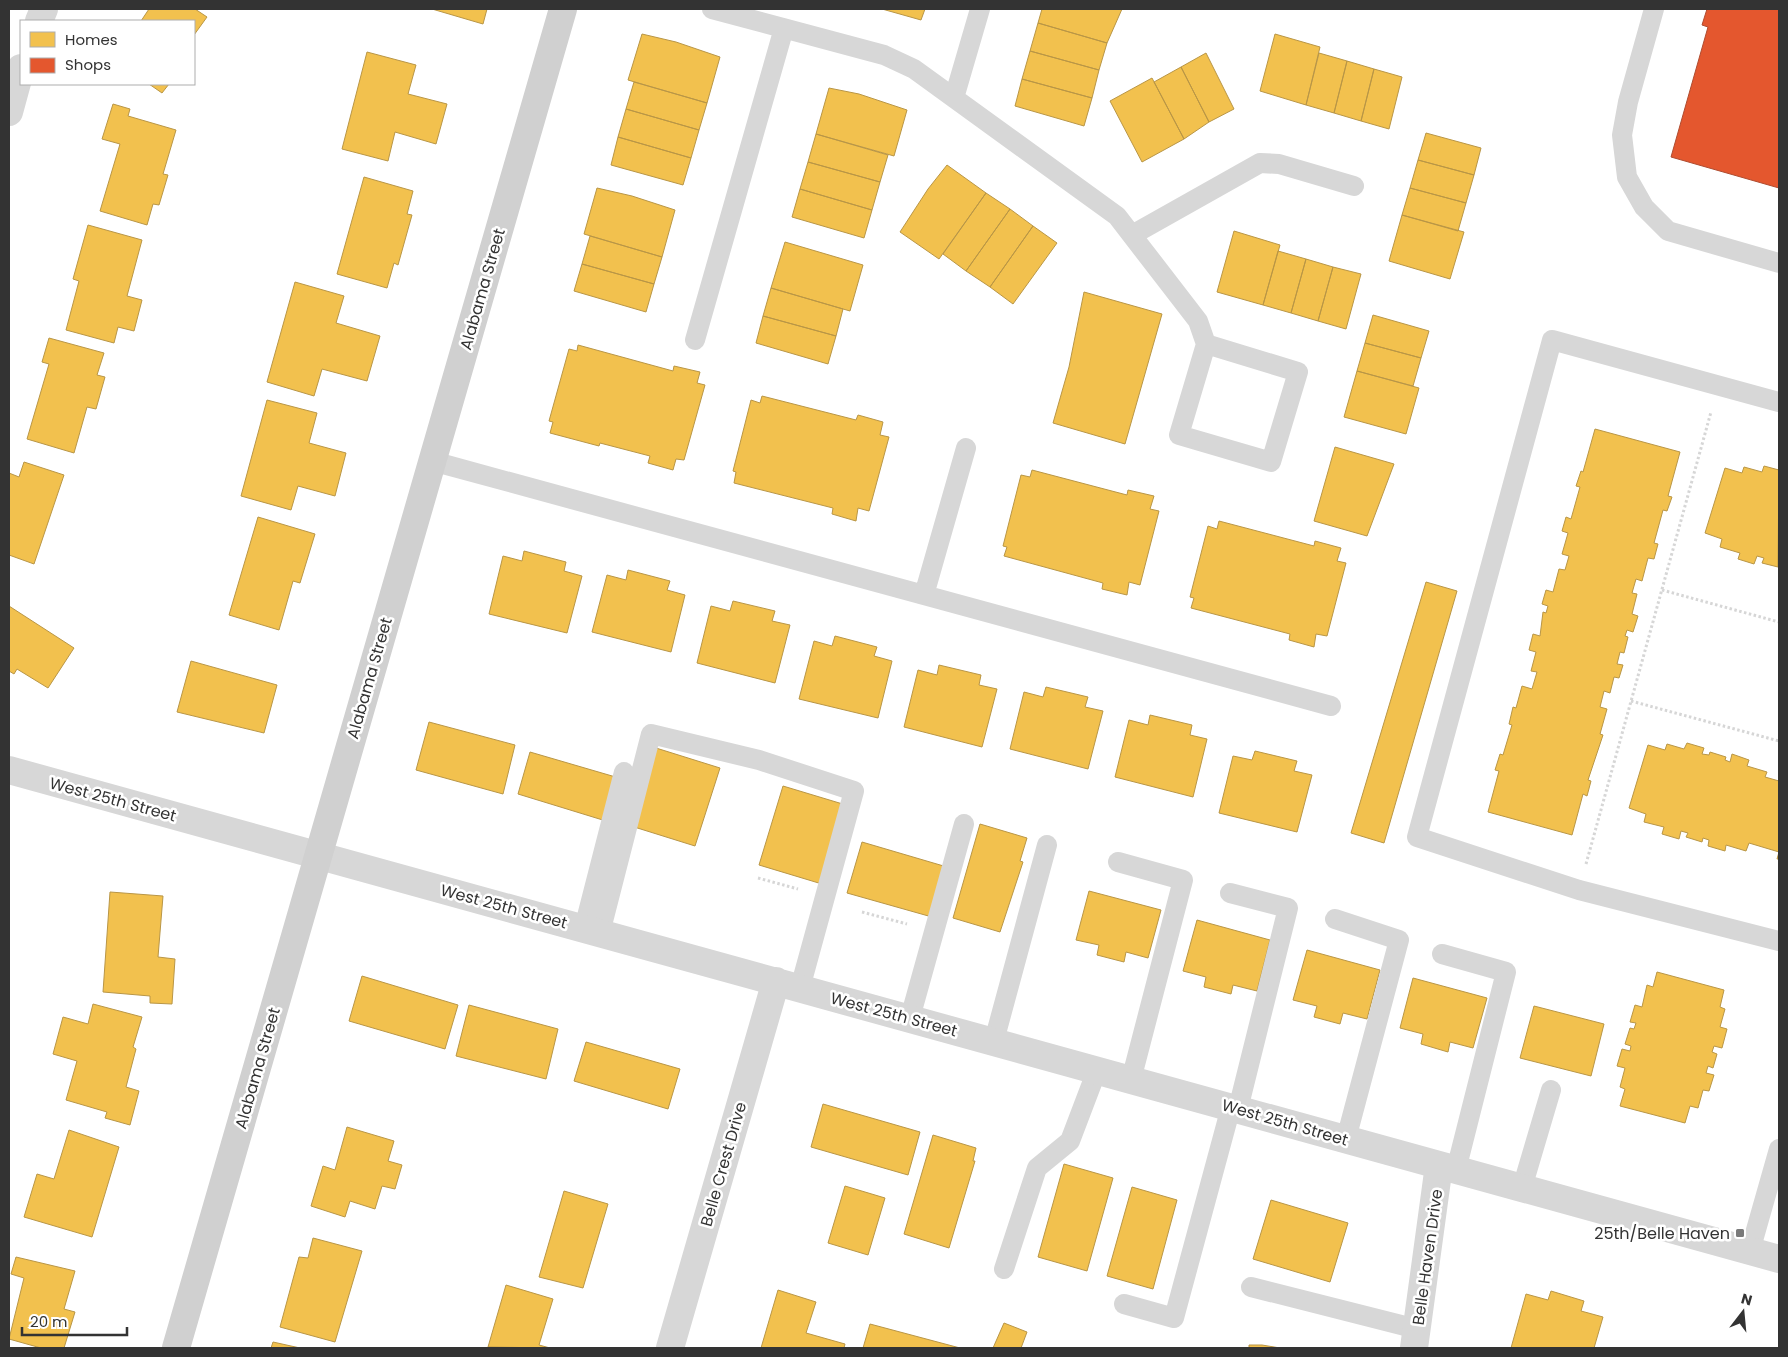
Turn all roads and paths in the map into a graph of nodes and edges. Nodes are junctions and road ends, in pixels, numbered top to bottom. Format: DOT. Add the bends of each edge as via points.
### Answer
graph roads {
  1 [pos="562,9"];
  2 [pos="712,9"];
  3 [pos="980,9"];
  4 [pos="1654,9"];
  5 [pos="784,28"];
  6 [pos="20,72"];
  7 [pos="954,98"];
  8 [pos="9,112"];
  9 [pos="1354,186"];
  10 [pos="1132,235"];
  11 [pos="1779,263"];
  12 [pos="694,340"];
  13 [pos="1206,344"];
  14 [pos="1718,385"];
  15 [pos="1779,402"];
  16 [pos="966,448"];
  17 [pos="432,461"];
  18 [pos="1662,590"];
  19 [pos="924,595"];
  20 [pos="1779,622"];
  21 [pos="1631,700"];
  22 [pos="1331,706"];
  23 [pos="1779,741"];
  24 [pos="9,770"];
  25 [pos="624,772"];
  26 [pos="964,824"];
  27 [pos="1047,846"];
  28 [pos="318,855"];
  29 [pos="1118,862"];
  30 [pos="758,878"];
  31 [pos="1579,890"];
  32 [pos="804,891"];
  33 [pos="1230,893"];
  34 [pos="862,912"];
  35 [pos="1335,920"];
  36 [pos="909,925"];
  37 [pos="592,931"];
  38 [pos="1779,941"];
  39 [pos="1442,954"];
  40 [pos="788,984"];
  41 [pos="910,1018"];
  42 [pos="994,1041"];
  43 [pos="1097,1070"];
  44 [pos="1131,1080"];
  45 [pos="1551,1090"];
  46 [pos="1234,1108"];
  47 [pos="1346,1139"];
  48 [pos="1779,1149"];
  49 [pos="1447,1167"];
  50 [pos="1522,1188"];
  51 [pos="1750,1251"];
  52 [pos="1779,1259"];
  53 [pos="1004,1269"];
  54 [pos="1251,1287"];
  55 [pos="1124,1304"];
  56 [pos="1416,1339"];
  57 [pos="176,1348"];
  58 [pos="670,1348"];
  1 -- 17 [label="street, Alabama Street"];
  2 -- 5 [label="lane"];
  3 -- 7 [label="lane"];
  4 -- 11 [label="lane" via="1622,135 1627,177 1644,207 1668,230"];
  5 -- 7 [label="lane" via="884,56 914,69"];
  5 -- 12 [label="lane"];
  6 -- 8 [label="street"];
  7 -- 10 [label="lane" via="1117,216"];
  9 -- 10 [label="lane" via="1279,164 1260,163"];
  10 -- 13 [label="lane" via="1198,321"];
  13 -- 13 [label="lane" via="1298,372 1271,462 1179,435"];
  14 -- 15 [label="lane"];
  14 -- 18 [label="path"];
  14 -- 31 [label="lane" via="1552,340 1417,837"];
  16 -- 19 [label="lane"];
  17 -- 19 [label="lane"];
  17 -- 28 [label="street, Alabama Street"];
  18 -- 20 [label="path"];
  18 -- 21 [label="path"];
  19 -- 22 [label="lane"];
  21 -- 23 [label="path"];
  21 -- 31 [label="path"];
  24 -- 28 [label="street, West 25th Street"];
  25 -- 37 [label="lane"];
  26 -- 41 [label="lane"];
  27 -- 42 [label="lane"];
  28 -- 37 [label="street, West 25th Street"];
  28 -- 57 [label="street, Alabama Street"];
  29 -- 44 [label="lane" via="1183,880"];
  30 -- 32 [label="path"];
  31 -- 38 [label="lane"];
  33 -- 46 [label="lane" via="1288,908"];
  34 -- 36 [label="path"];
  35 -- 47 [label="lane" via="1399,940"];
  37 -- 40 [label="street, West 25th Street"];
  37 -- 40 [label="lane" via="651,734 759,760 854,791"];
  39 -- 49 [label="lane" via="1506,972"];
  40 -- 41 [label="street, West 25th Street"];
  40 -- 58 [label="street, Belle Crest Drive"];
  41 -- 42 [label="street, West 25th Street"];
  42 -- 43 [label="street, West 25th Street"];
  43 -- 44 [label="street, West 25th Street"];
  43 -- 53 [label="lane" via="1070,1141 1037,1168"];
  44 -- 46 [label="street, West 25th Street"];
  45 -- 50 [label="lane"];
  46 -- 47 [label="street, West 25th Street"];
  46 -- 55 [label="lane" via="1174,1318"];
  47 -- 49 [label="street, West 25th Street"];
  48 -- 51 [label="lane"];
  49 -- 50 [label="street, West 25th Street"];
  49 -- 56 [label="street, Belle Haven Drive"];
  50 -- 51 [label="street, West 25th Street"];
  51 -- 52 [label="street, West 25th Street"];
  54 -- 56 [label="lane"];
}
